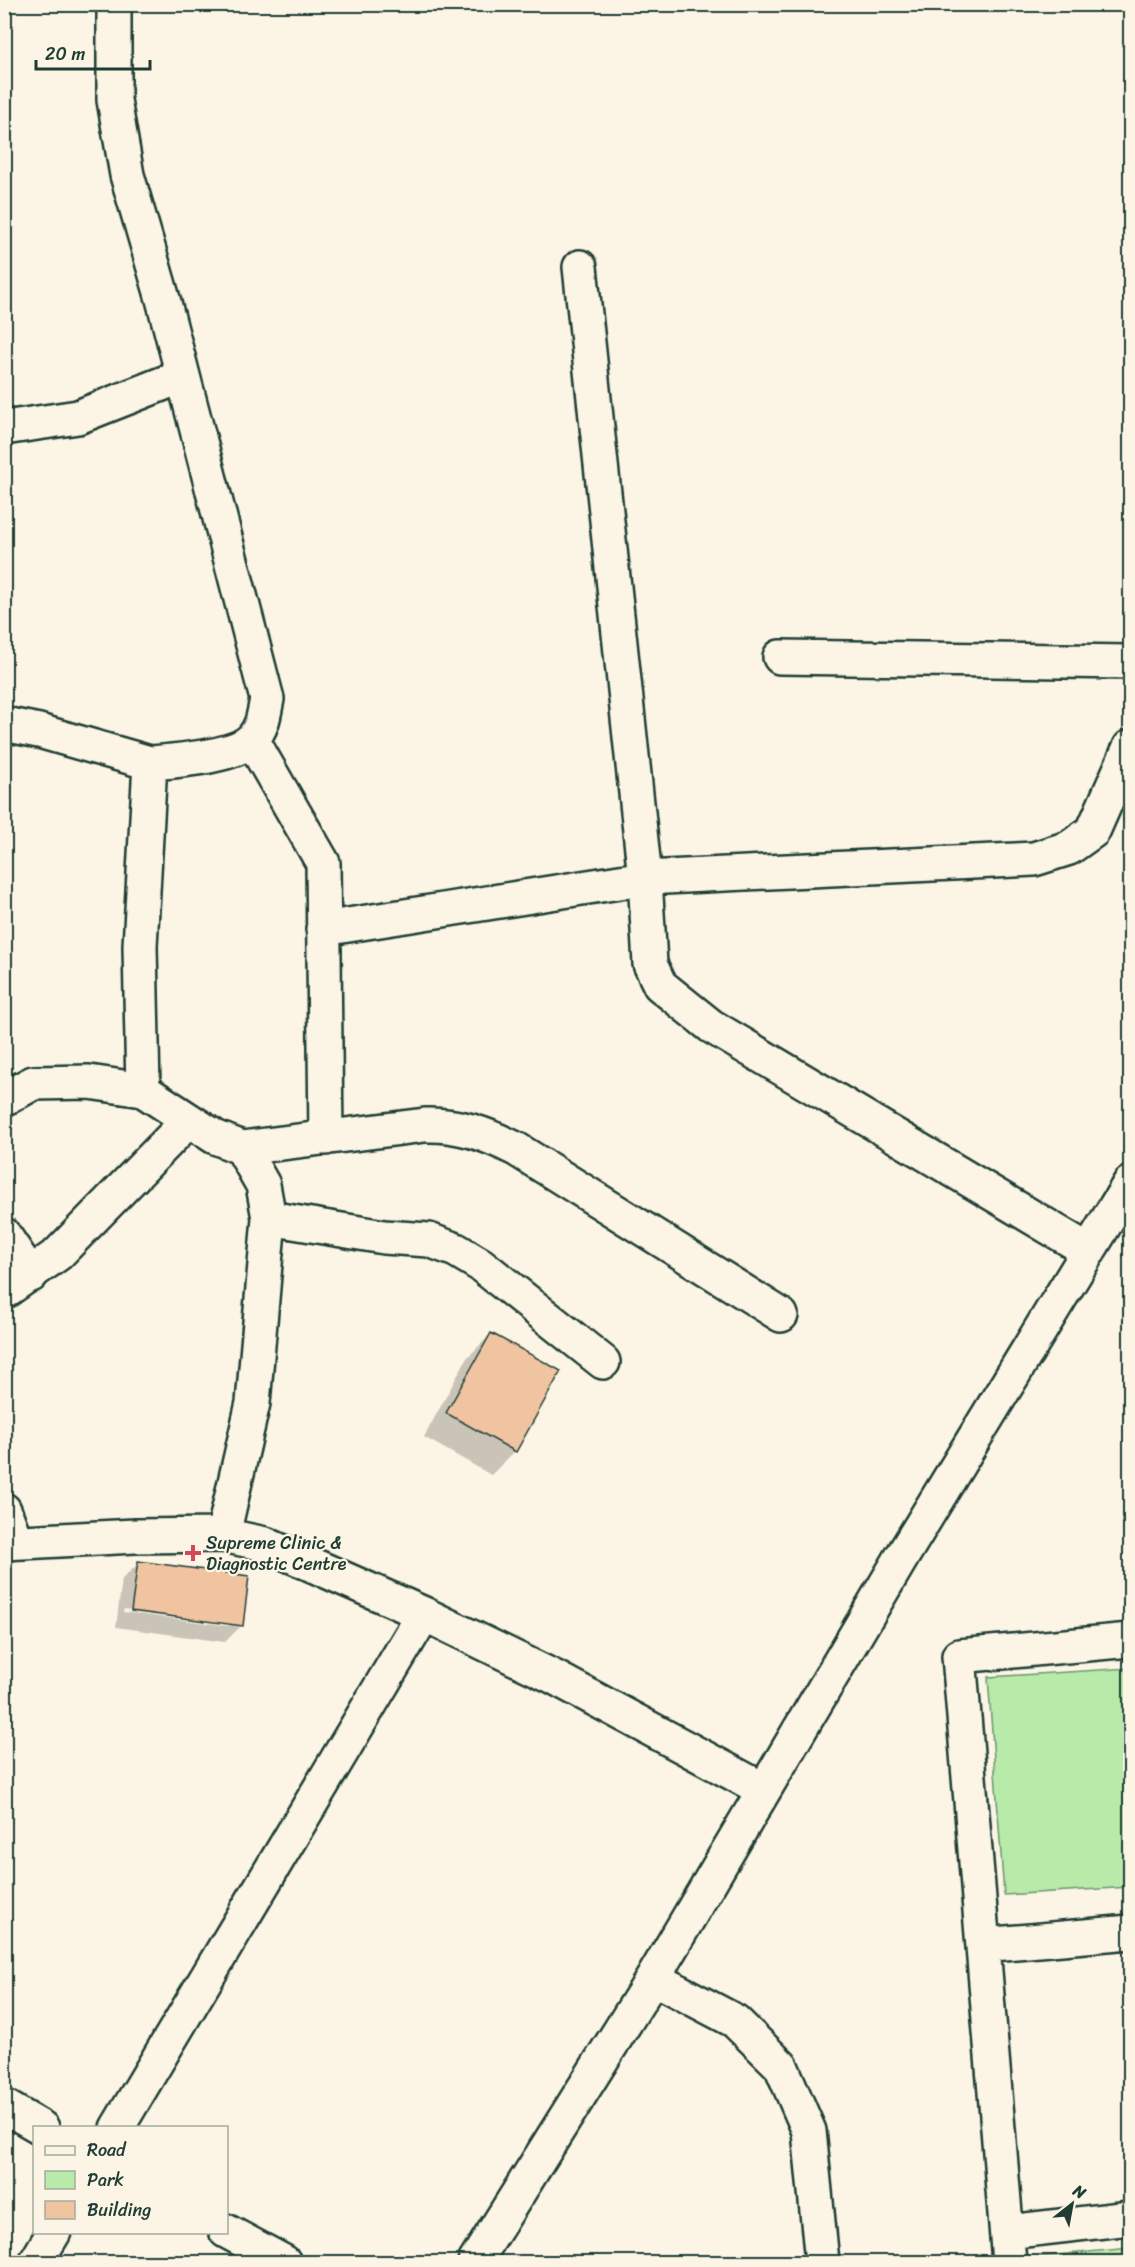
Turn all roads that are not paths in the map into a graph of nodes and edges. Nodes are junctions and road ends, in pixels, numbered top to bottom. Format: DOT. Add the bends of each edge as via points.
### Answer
graph roads {
  1 [pos="114,4"];
  2 [pos="580,267"];
  3 [pos="182,376"];
  4 [pos="4,428"];
  5 [pos="780,657"];
  6 [pos="1131,662"];
  7 [pos="4,724"];
  8 [pos="252,740"];
  9 [pos="1131,747"];
  10 [pos="150,763"];
  11 [pos="645,878"];
  12 [pos="323,929"];
  13 [pos="143,1090"];
  14 [pos="4,1099"];
  15 [pos="188,1121"];
  16 [pos="326,1138"];
  17 [pos="242,1148"];
  18 [pos="1131,1183"];
  19 [pos="269,1218"];
  20 [pos="4,1235"];
  21 [pos="1089,1251"];
  22 [pos="18,1283"];
  23 [pos="781,1315"];
  24 [pos="603,1362"];
  25 [pos="4,1510"];
  26 [pos="223,1535"];
  27 [pos="10,1542"];
  28 [pos="424,1614"];
  29 [pos="1131,1640"];
  30 [pos="764,1790"];
  31 [pos="1131,1932"];
  32 [pos="983,1945"];
  33 [pos="653,1978"];
  34 [pos="4,2106"];
  35 [pos="40,2126"];
  36 [pos="118,2126"];
  37 [pos="1131,2218"];
  38 [pos="228,2232"];
  39 [pos="53,2234"];
  40 [pos="1008,2247"];
  41 [pos="36,2262"];
  42 [pos="284,2262"];
  43 [pos="475,2262"];
  44 [pos="822,2262"];
  1 -- 3 [label="street" via="114,100 121,143"];
  2 -- 11 [label="street"];
  3 -- 4 [label="street" via="78,417"];
  3 -- 8 [label="street" via="267,699 263,722"];
  5 -- 6 [label="street"];
  7 -- 10 [label="street"];
  8 -- 10 [label="street" via="232,750"];
  8 -- 12 [label="street" via="323,863"];
  9 -- 11 [label="street" via="1093,831 1069,848 1034,859"];
  10 -- 13 [label="street" via="140,945"];
  11 -- 12 [label="street"];
  11 -- 21 [label="street" via="650,964 660,985 681,1004 711,1026"];
  12 -- 16 [label="street"];
  13 -- 14 [label="street" via="88,1082 33,1083"];
  13 -- 15 [label="street"];
  15 -- 17 [label="street"];
  15 -- 22 [label="street" via="81,1233"];
  16 -- 17 [label="street"];
  16 -- 23 [label="street" via="450,1124 485,1134 516,1149"];
  17 -- 19 [label="street" via="263,1185"];
  18 -- 21 [label="street"];
  19 -- 24 [label="street" via="384,1237 429,1239 456,1250 481,1265"];
  19 -- 26 [label="street" via="253,1402"];
  20 -- 22 [label="street"];
  21 -- 30 [label="street"];
  25 -- 27 [label="street"];
  26 -- 27 [label="street"];
  26 -- 28 [label="street" via="284,1551"];
  28 -- 30 [label="street" via="554,1677"];
  28 -- 36 [label="street"];
  29 -- 32 [label="street" via="959,1656"];
  30 -- 33 [label="street"];
  31 -- 32 [label="street"];
  32 -- 40 [label="street"];
  33 -- 43 [label="street"];
  33 -- 44 [label="street" via="735,2021 781,2066 809,2131"];
  34 -- 35 [label="street"];
  37 -- 40 [label="street"];
  38 -- 42 [label="street"];
  39 -- 41 [label="street"];
}
